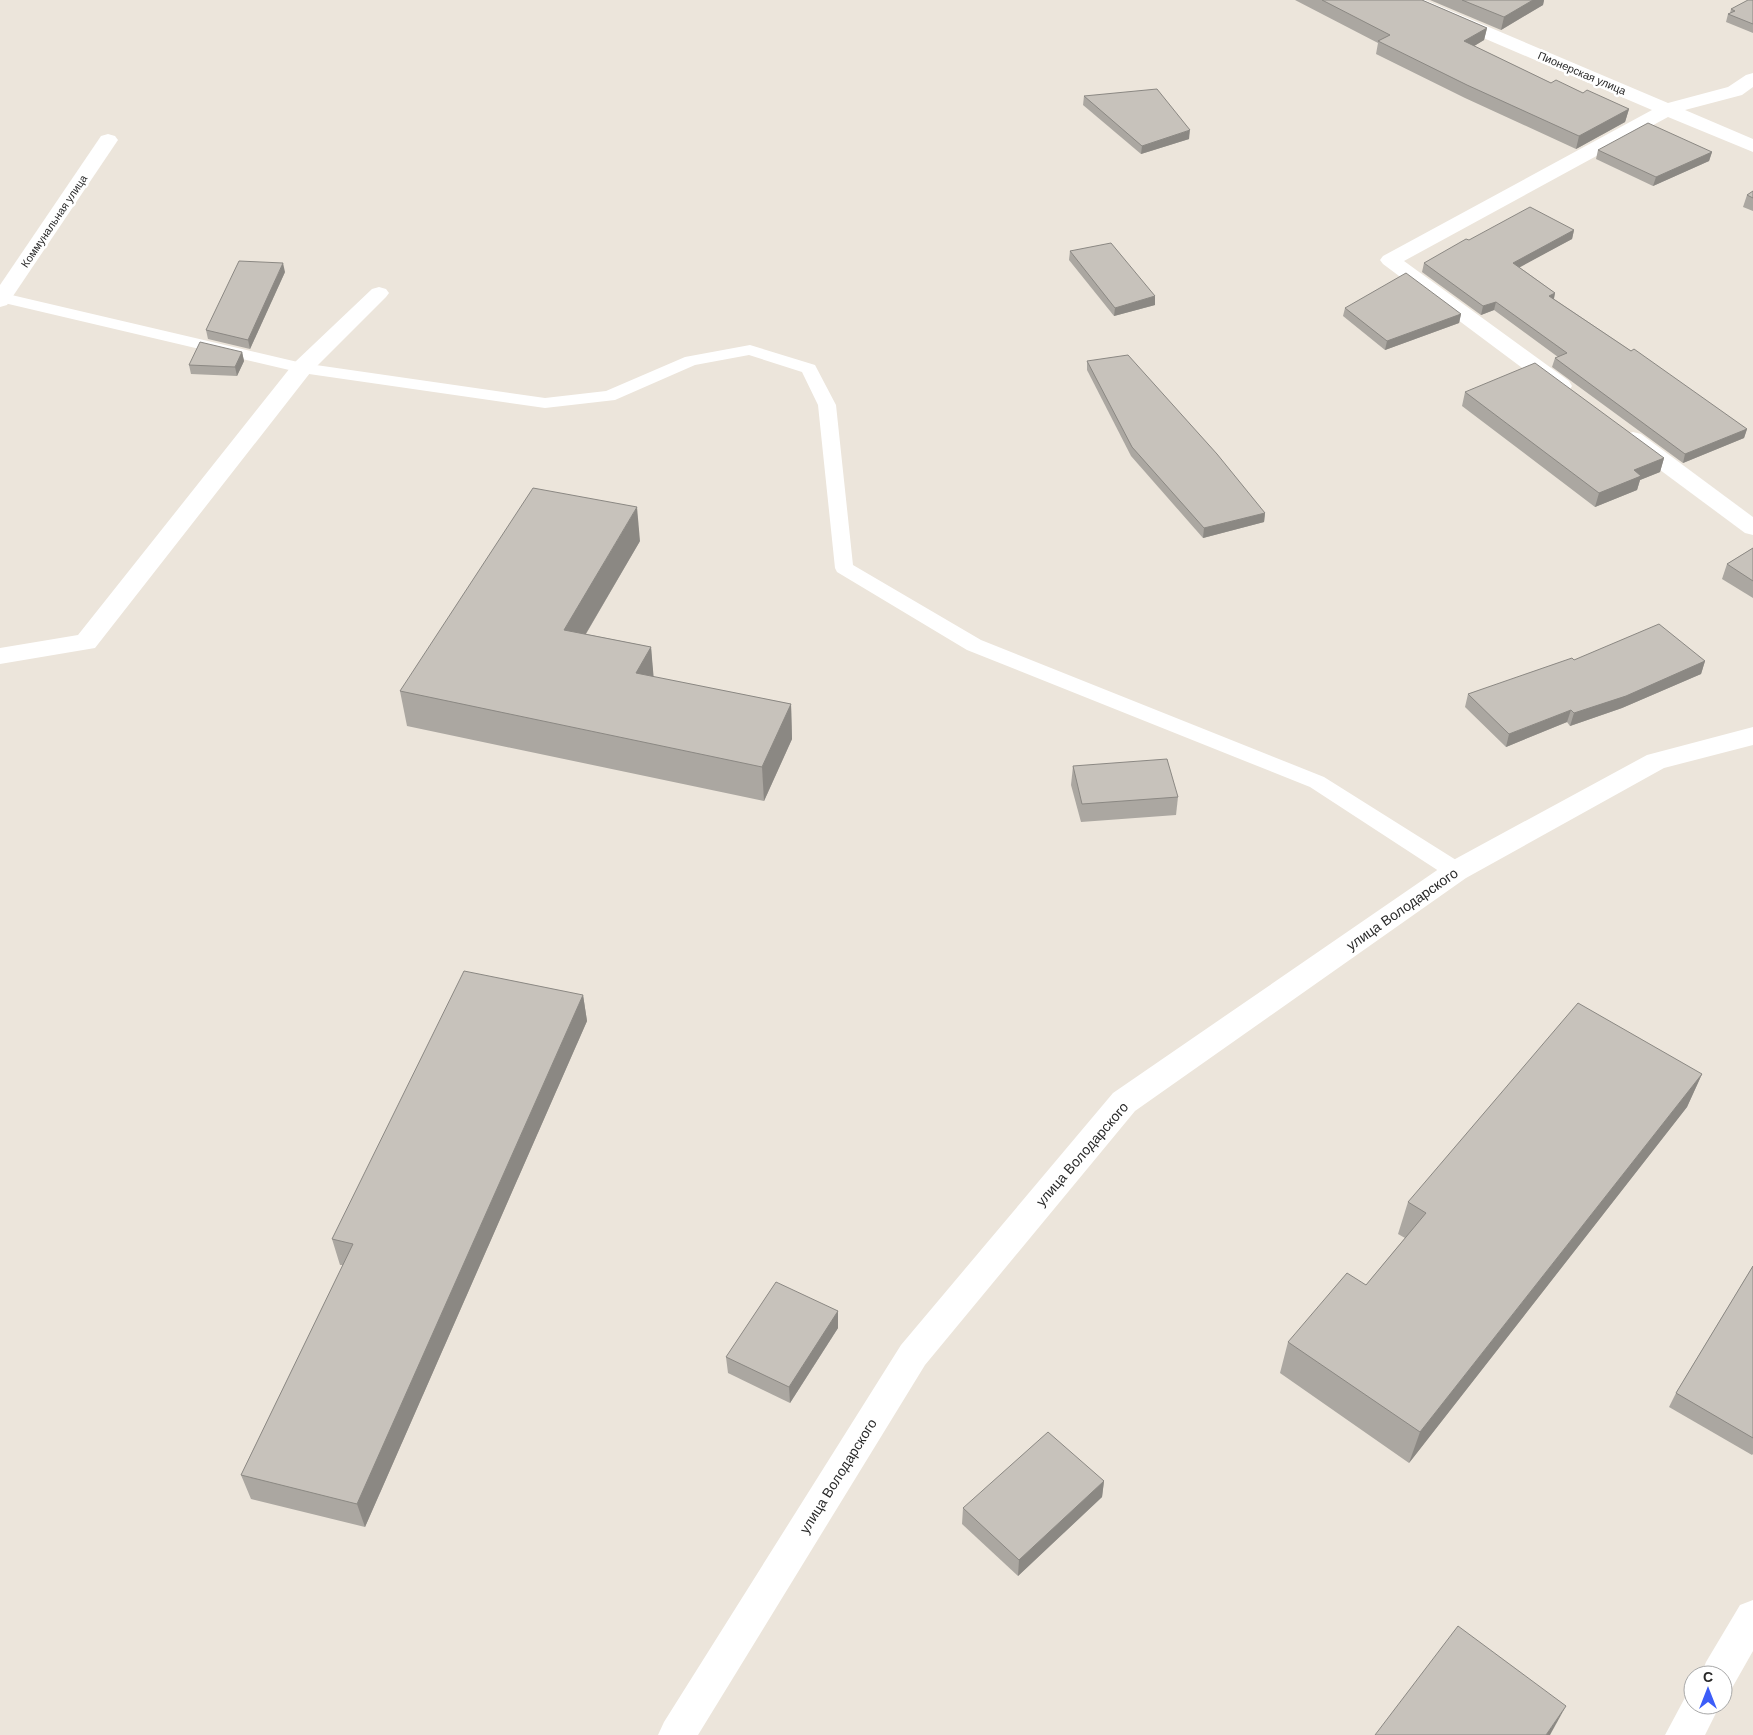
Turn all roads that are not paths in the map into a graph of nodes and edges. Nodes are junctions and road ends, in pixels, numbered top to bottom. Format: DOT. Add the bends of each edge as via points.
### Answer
graph roads {
  1 [pos="1410,0"];
  2 [pos="1753,79"];
  3 [pos="1668,109"];
  4 [pos="108,140"];
  5 [pos="1753,146"];
  6 [pos="379,293"];
  7 [pos="1,299"];
  8 [pos="302,368"];
  9 [pos="1580,400"];
  10 [pos="1619,429"];
  11 [pos="1753,528"];
  12 [pos="0,656"];
  13 [pos="1753,736"];
  14 [pos="1456,871"];
  15 [pos="1753,1617"];
  16 [pos="1725,1665"];
  17 [pos="1695,1715"];
  18 [pos="677,1735"];
  19 [pos="1684,1735"];
  1 -- 3 [label="street, Пионерская улица"];
  2 -- 3 [label="street" via="1735,91"];
  3 -- 5 [label="street, Пионерская улица"];
  3 -- 9 [label="street" via="1390,260"];
  4 -- 7 [label="street, Коммунальная улица"];
  6 -- 8 [label="street"];
  7 -- 8 [label="lane"];
  8 -- 12 [label="street" via="86,642"];
  8 -- 14 [label="lane" via="545,402 609,396 691,361 750,350 809,369 827,404 844,568 974,645 1317,782"];
  10 -- 11 [label="street"];
  13 -- 14 [label="street, улица Володарского" via="1656,761"];
  14 -- 18 [label="street, улица Володарского" via="1124,1102 913,1355"];
  15 -- 16 [label="street"];
  17 -- 19 [label="street"];
}
